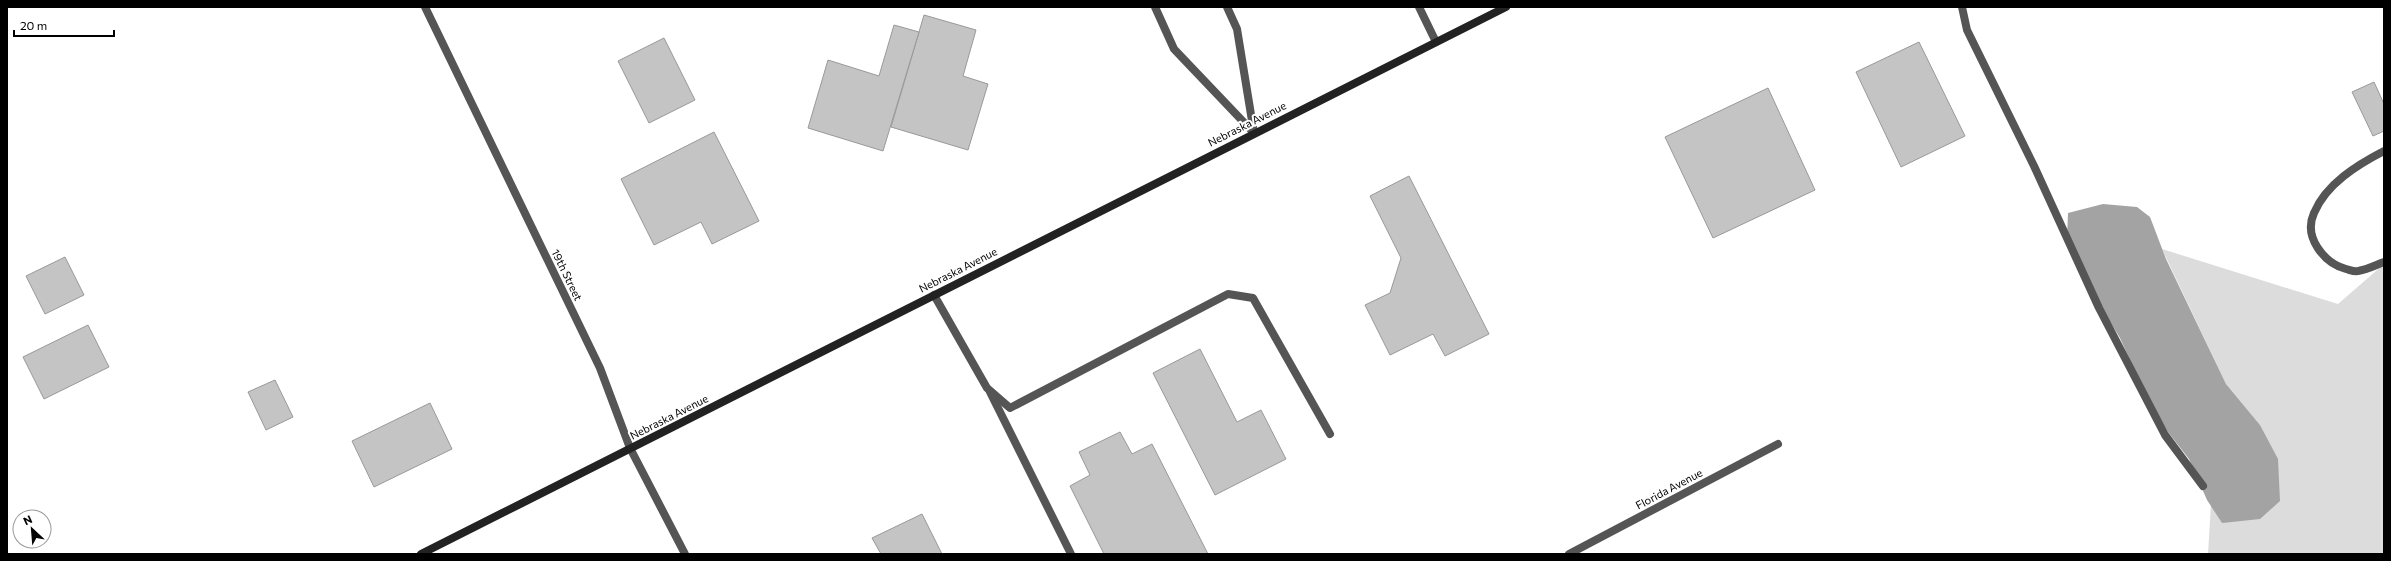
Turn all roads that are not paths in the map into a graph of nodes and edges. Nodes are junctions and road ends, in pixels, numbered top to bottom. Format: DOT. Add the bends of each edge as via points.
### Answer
graph roads {
  1 [pos="425,7"];
  2 [pos="1155,7"];
  3 [pos="1227,7"];
  4 [pos="1419,7"];
  5 [pos="1506,7"];
  6 [pos="1962,7"];
  7 [pos="1436,42"];
  8 [pos="1254,133"];
  9 [pos="2384,151"];
  10 [pos="2384,262"];
  11 [pos="934,295"];
  12 [pos="987,388"];
  13 [pos="1330,434"];
  14 [pos="1778,444"];
  15 [pos="630,448"];
  16 [pos="2203,486"];
  17 [pos="421,554"];
  18 [pos="685,554"];
  19 [pos="1071,554"];
  20 [pos="1569,554"];
  1 -- 15 [label="street, 19th Street" via="600,368"];
  2 -- 8 [label="street" via="1174,49"];
  3 -- 8 [label="street" via="1237,29"];
  4 -- 7 [label="street"];
  5 -- 7 [label="main road, Nebraska Avenue"];
  6 -- 16 [label="street" via="1967,30 2034,166 2099,308 2165,435"];
  7 -- 8 [label="main road, Nebraska Avenue"];
  8 -- 11 [label="main road, Nebraska Avenue"];
  9 -- 10 [label="street" via="2364,161 2331,187 2313,213 2312,235 2319,252 2334,266 2357,272"];
  11 -- 12 [label="street"];
  11 -- 15 [label="main road, Nebraska Avenue"];
  12 -- 13 [label="street" via="1010,408 1228,294 1253,298"];
  12 -- 19 [label="street"];
  14 -- 20 [label="street, Florida Avenue"];
  15 -- 17 [label="main road, Nebraska Avenue"];
  15 -- 18 [label="street, 19th Street"];
}
